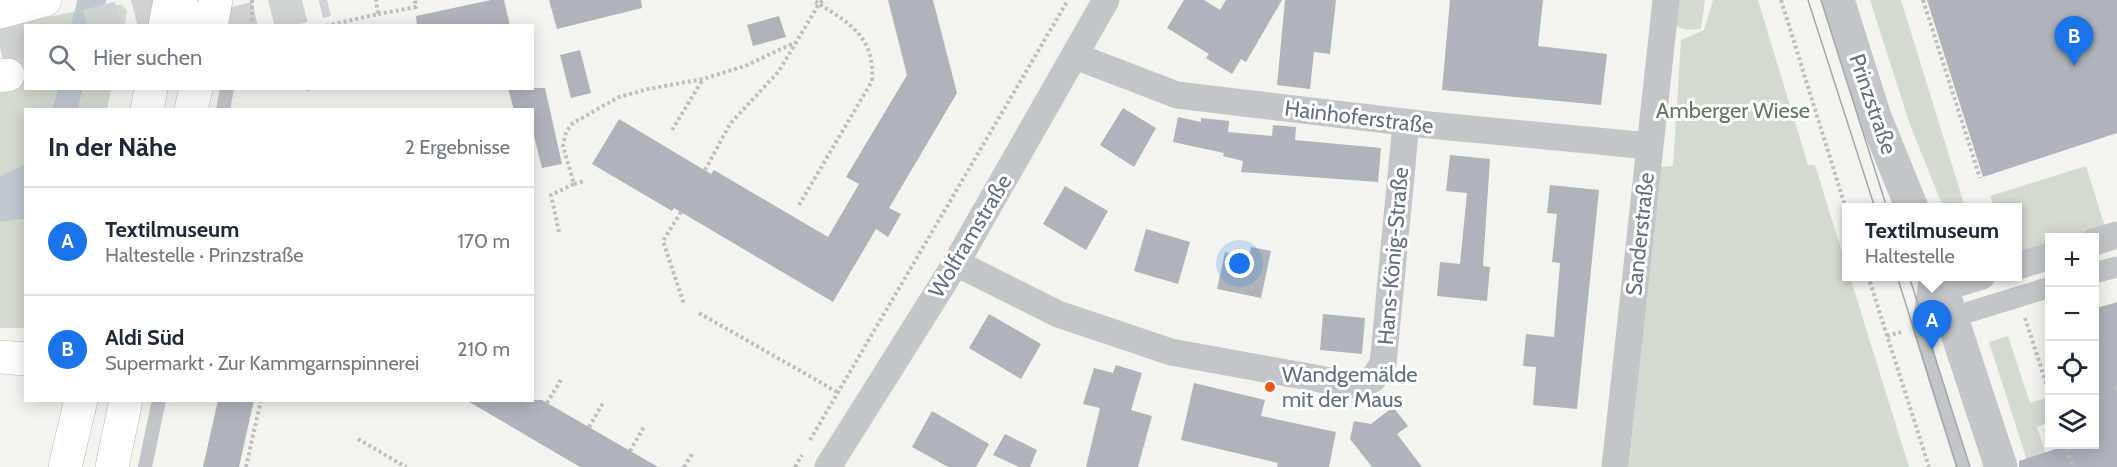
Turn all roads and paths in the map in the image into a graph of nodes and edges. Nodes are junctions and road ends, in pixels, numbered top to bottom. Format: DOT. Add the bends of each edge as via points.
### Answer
graph roads {
  1 [pos="45,0"];
  2 [pos="171,0"];
  3 [pos="175,0"];
  4 [pos="222,0"];
  5 [pos="252,0"];
  6 [pos="376,0"];
  7 [pos="415,0"];
  8 [pos="813,0"];
  9 [pos="823,0"];
  10 [pos="1068,0"];
  11 [pos="1106,0"];
  12 [pos="1666,0"];
  13 [pos="1781,0"];
  14 [pos="1838,0"];
  15 [pos="1923,0"];
  16 [pos="819,4"];
  17 [pos="0,12"];
  18 [pos="378,14"];
  19 [pos="213,17"];
  20 [pos="165,24"];
  21 [pos="252,24"];
  22 [pos="335,24"];
  23 [pos="796,42"];
  24 [pos="1075,56"];
  25 [pos="703,79"];
  26 [pos="151,90"];
  27 [pos="196,90"];
  28 [pos="227,90"];
  29 [pos="147,108"];
  30 [pos="191,108"];
  31 [pos="223,108"];
  32 [pos="1406,123"];
  33 [pos="672,130"];
  34 [pos="1650,146"];
  35 [pos="705,170"];
  36 [pos="1980,178"];
  37 [pos="584,181"];
  38 [pos="574,184"];
  39 [pos="1844,203"];
  40 [pos="1910,203"];
  41 [pos="799,205"];
  42 [pos="681,212"];
  43 [pos="559,232"];
  44 [pos="2117,235"];
  45 [pos="2099,240"];
  46 [pos="2045,257"];
  47 [pos="956,263"];
  48 [pos="2022,265"];
  49 [pos="2117,267"];
  50 [pos="2099,272"];
  51 [pos="1870,281"];
  52 [pos="1966,281"];
  53 [pos="2045,288"];
  54 [pos="1940,289"];
  55 [pos="2018,296"];
  56 [pos="684,304"];
  57 [pos="699,313"];
  58 [pos="0,357"];
  59 [pos="24,360"];
  60 [pos="561,380"];
  61 [pos="2045,382"];
  62 [pos="2115,387"];
  63 [pos="838,392"];
  64 [pos="2117,393"];
  65 [pos="81,402"];
  66 [pos="126,402"];
  67 [pos="159,402"];
  68 [pos="261,402"];
  69 [pos="547,403"];
  70 [pos="603,403"];
  71 [pos="865,407"];
  72 [pos="645,425"];
  73 [pos="589,428"];
  74 [pos="358,439"];
  75 [pos="2067,449"];
  76 [pos="630,452"];
  77 [pos="692,454"];
  78 [pos="65,467"];
  79 [pos="112,467"];
  80 [pos="145,467"];
  81 [pos="246,467"];
  82 [pos="406,467"];
  83 [pos="684,467"];
  84 [pos="795,467"];
  85 [pos="828,467"];
  86 [pos="1615,467"];
  87 [pos="1929,467"];
  88 [pos="1963,467"];
  89 [pos="2001,467"];
  90 [pos="2073,467"];
  1 -- 17 [label="main road"];
  2 -- 20 [label="main road"];
  3 -- 19 [label="main road"];
  4 -- 19 [label="lane"];
  5 -- 21 [label="path"];
  6 -- 18 [label="path"];
  7 -- 18 [label="path" via="416,7"];
  8 -- 16 [label="path"];
  9 -- 16 [label="path"];
  10 -- 63 [label="path"];
  11 -- 24 [label="street, Wolframstraße"];
  12 -- 34 [label="street, Sanderstraße"];
  13 -- 39 [label="path"];
  14 -- 40 [label="street, Prinzstraße" via="1875,117"];
  15 -- 36 [label="path"];
  16 -- 23 [label="path"];
  16 -- 41 [label="path" via="845,20 865,42 873,62 872,81"];
  18 -- 22 [label="path"];
  23 -- 25 [label="path" via="767,57"];
  23 -- 35 [label="path" via="779,71 730,124"];
  24 -- 32 [label="street, Hainhoferstraße" via="1177,95"];
  24 -- 47 [label="street, Wolframstraße"];
  25 -- 33 [label="path"];
  25 -- 38 [label="path" via="619,98 573,123 563,146"];
  26 -- 29 [label="main road"];
  27 -- 30 [label="main road"];
  28 -- 31 [label="lane"];
  32 -- 34 [label="street, Hainhoferstraße"];
  32 -- 47 [label="street, Hans-König-Straße" via="1383,364 1373,379 1358,386 1171,352 1058,314"];
  34 -- 86 [label="street, Sanderstraße"];
  37 -- 38 [label="path"];
  38 -- 43 [label="path" via="551,195"];
  42 -- 56 [label="path" via="663,241"];
  44 -- 45 [label="street"];
  46 -- 48 [label="street"];
  47 -- 71 [label="street, Wolframstraße"];
  49 -- 50 [label="street"];
  51 -- 87 [label="path"];
  52 -- 54 [label="street"];
  53 -- 55 [label="street"];
  54 -- 55 [label="street"];
  54 -- 88 [label="lane" via="1919,327"];
  54 -- 89 [label="street"];
  55 -- 61 [label="path"];
  57 -- 63 [label="path"];
  58 -- 59 [label="main road"];
  60 -- 69 [label="path"];
  62 -- 64 [label="path"];
  63 -- 71 [label="path"];
  63 -- 84 [label="path"];
  65 -- 78 [label="main road"];
  66 -- 79 [label="main road"];
  67 -- 80 [label="lane"];
  68 -- 81 [label="path"];
  70 -- 73 [label="path"];
  71 -- 85 [label="street, Wolframstraße"];
  72 -- 76 [label="path"];
  74 -- 82 [label="path"];
  75 -- 90 [label="path"];
  77 -- 83 [label="path"];
}
